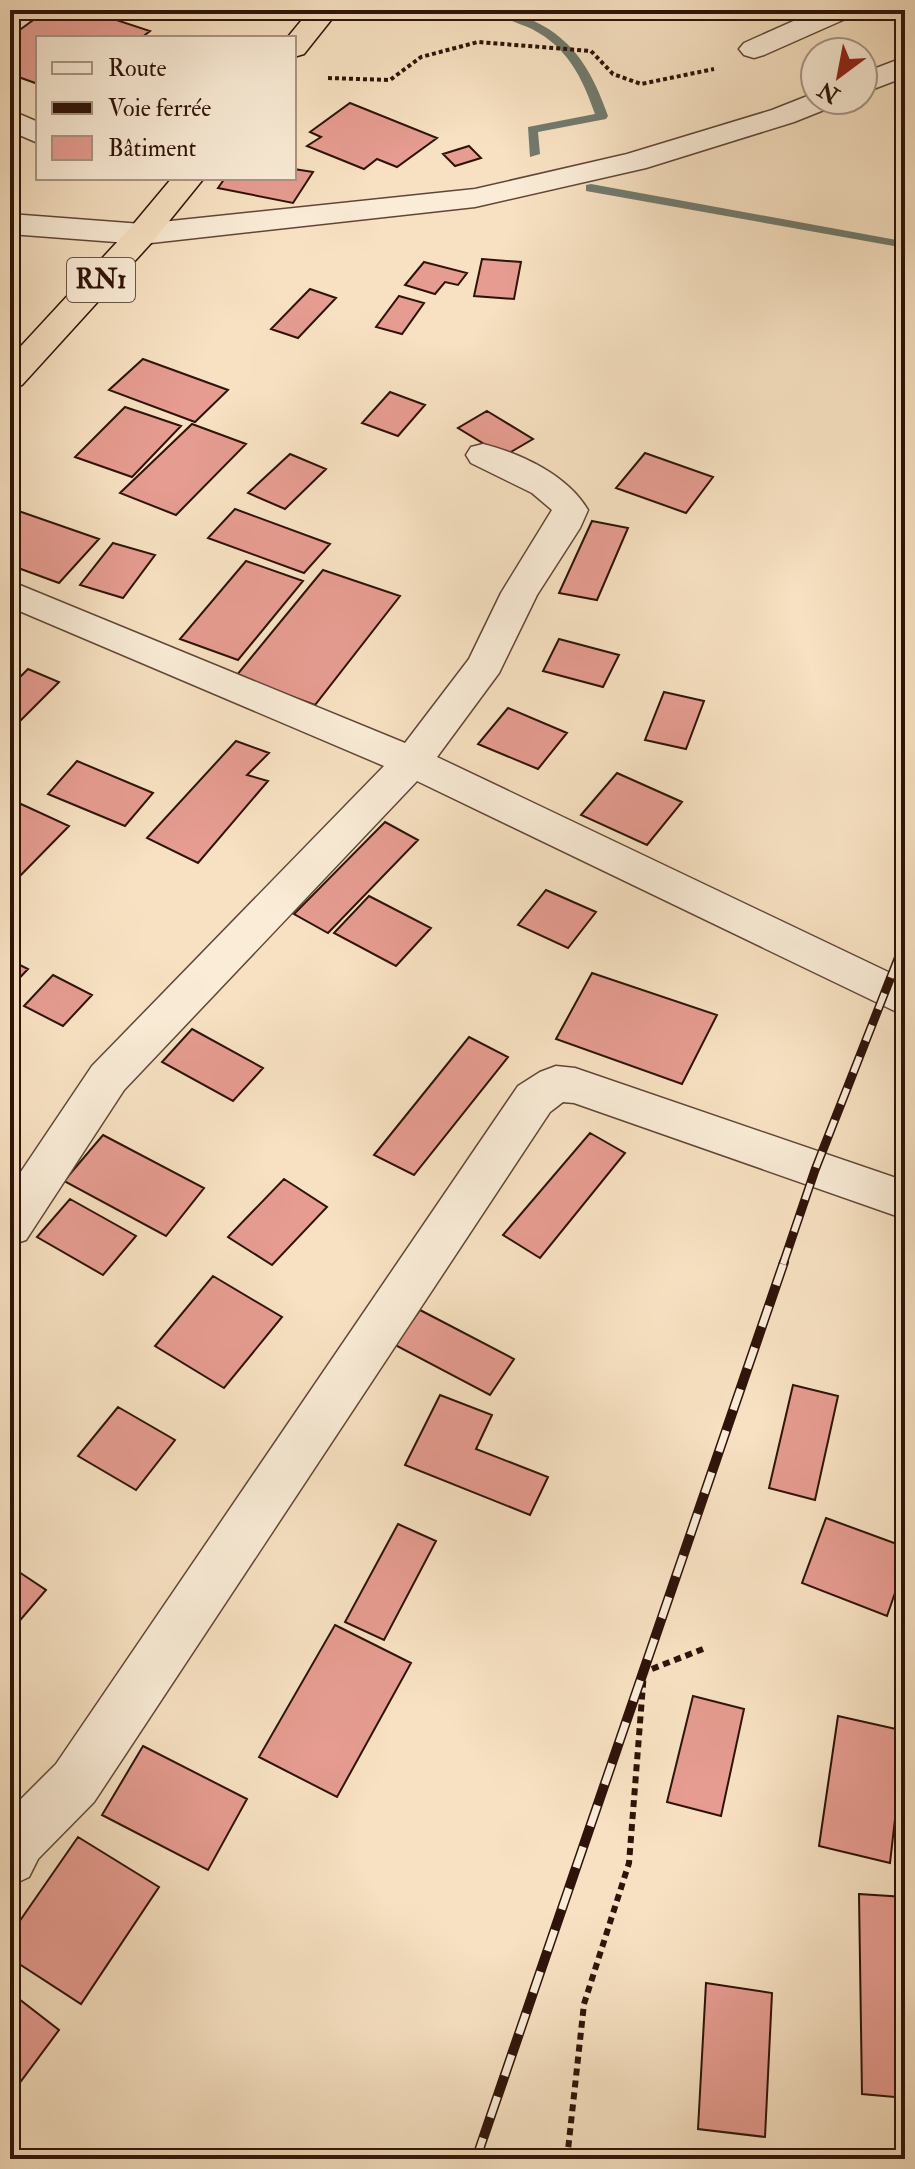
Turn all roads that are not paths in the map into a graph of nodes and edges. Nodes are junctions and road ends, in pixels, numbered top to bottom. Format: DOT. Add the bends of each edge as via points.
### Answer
graph roads {
  1 [pos="325,10"];
  2 [pos="842,10"];
  3 [pos="296,46"];
  4 [pos="754,49"];
  5 [pos="905,66"];
  6 [pos="879,77"];
  7 [pos="799,110"];
  8 [pos="10,119"];
  9 [pos="36,133"];
  10 [pos="186,180"];
  11 [pos="10,224"];
  12 [pos="142,234"];
  13 [pos="10,378"];
  14 [pos="483,455"];
  15 [pos="10,593"];
  16 [pos="412,762"];
  17 [pos="905,999"];
  18 [pos="905,1200"];
  19 [pos="10,1226"];
  20 [pos="13,1845"];
  1 -- 3 [label="highway"];
  2 -- 4 [label="street"];
  5 -- 6 [label="street"];
  7 -- 12 [label="street" via="635,161 475,198"];
  8 -- 9 [label="street"];
  10 -- 12 [label="highway, RN1"];
  11 -- 12 [label="street"];
  12 -- 13 [label="highway, RN1"];
  14 -- 16 [label="street" via="549,487 567,500 570,510 519,593 486,664"];
  15 -- 16 [label="street"];
  16 -- 17 [label="street"];
  16 -- 19 [label="street" via="108,1078"];
  18 -- 20 [label="street" via="575,1086 556,1084 534,1099 75,1783"];
}
